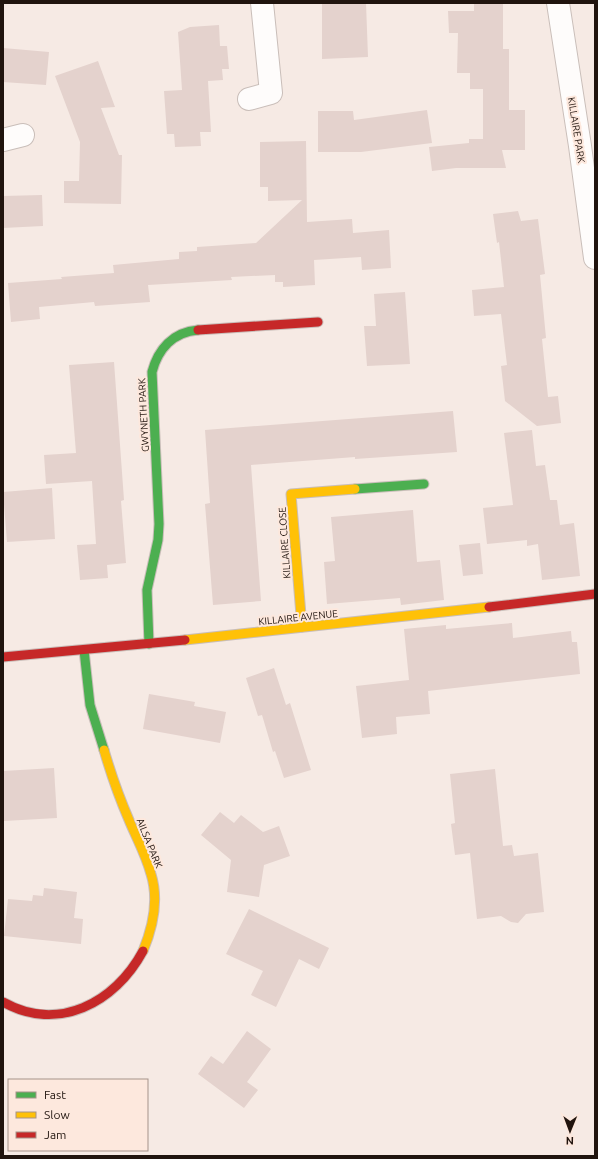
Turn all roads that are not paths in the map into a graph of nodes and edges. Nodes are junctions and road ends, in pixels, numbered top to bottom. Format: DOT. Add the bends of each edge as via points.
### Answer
graph roads {
  1 [pos="262,3"];
  2 [pos="558,3"];
  3 [pos="249,99"];
  4 [pos="588,146"];
  5 [pos="595,258"];
  6 [pos="318,322"];
  7 [pos="424,484"];
  8 [pos="595,594"];
  9 [pos="302,627"];
  10 [pos="149,644"];
  11 [pos="84,650"];
  12 [pos="3,657"];
  13 [pos="3,1002"];
  1 -- 3 [label="street" via="271,93"];
  2 -- 4 [label="street, KILLAIRE PARK"];
  4 -- 5 [label="street, KILLAIRE PARK"];
  6 -- 10 [label="street, GWYNETH PARK" via="190,331 171,339 157,353 152,372 159,524 147,590"];
  7 -- 9 [label="street, KILLAIRE CLOSE" via="291,494"];
  8 -- 9 [label="street, KILLAIRE AVENUE"];
  9 -- 10 [label="street, KILLAIRE AVENUE"];
  10 -- 11 [label="street, KILLAIRE AVENUE"];
  11 -- 12 [label="street, KILLAIRE AVENUE"];
  11 -- 13 [label="street, AILSA PARK" via="92,713 117,790 148,864 153,881 155,916 145,950 136,967 114,990 92,1004 56,1015 37,1015 22,1012"];
}
